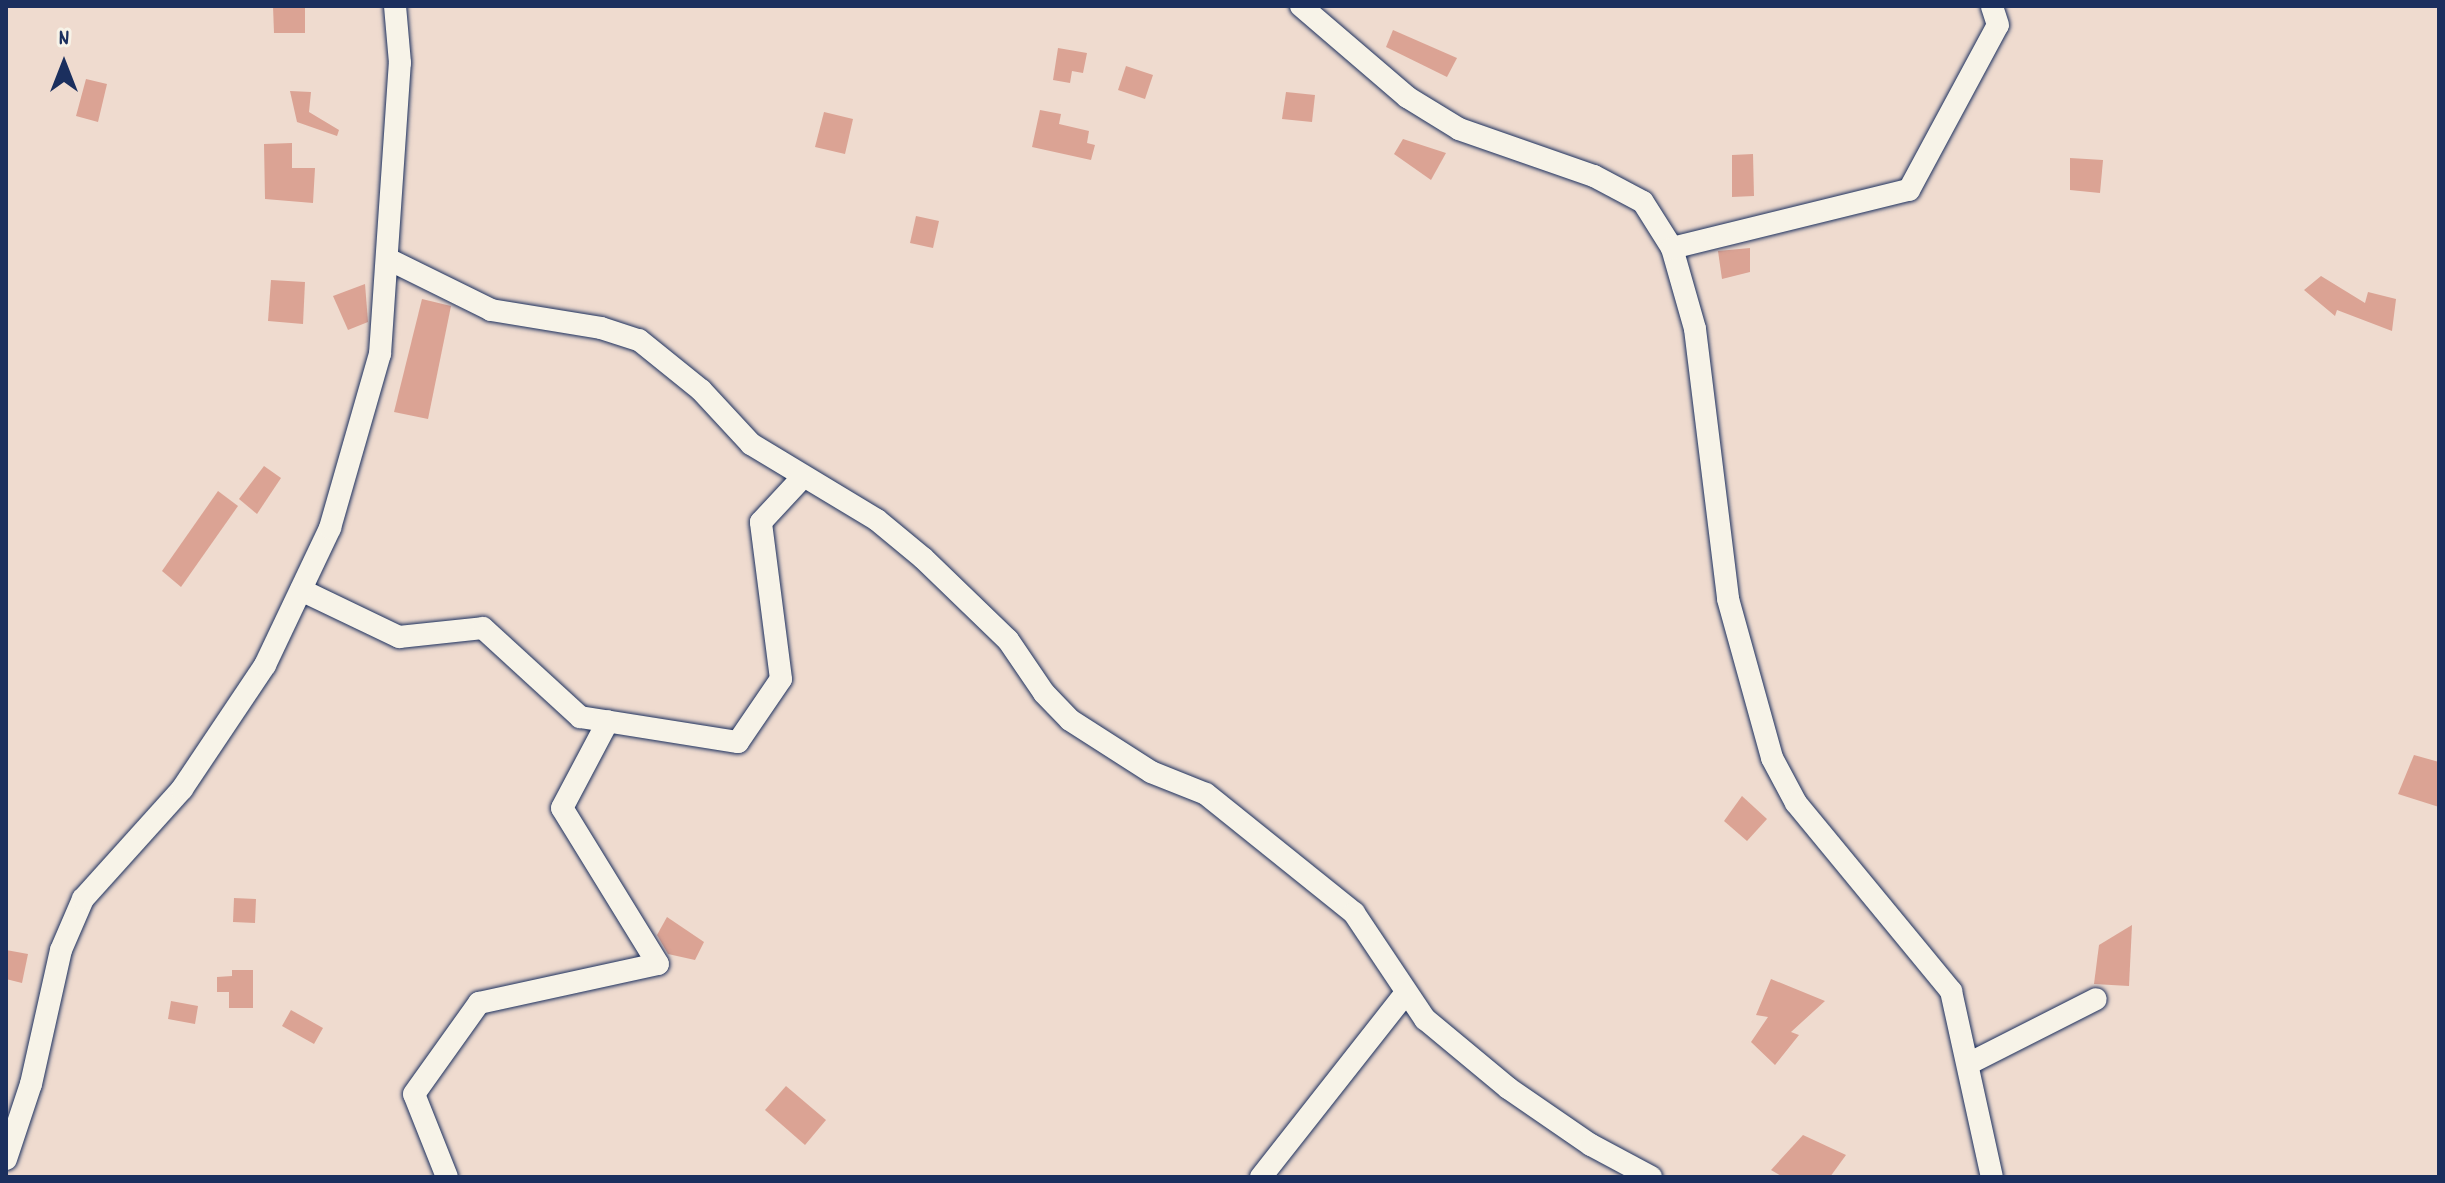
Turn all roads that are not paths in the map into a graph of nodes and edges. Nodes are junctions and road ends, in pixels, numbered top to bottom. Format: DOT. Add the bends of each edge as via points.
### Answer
graph roads {
  1 [pos="395,6"];
  2 [pos="1301,6"];
  3 [pos="1992,6"];
  4 [pos="1672,248"];
  5 [pos="388,259"];
  6 [pos="802,478"];
  7 [pos="301,590"];
  8 [pos="608,721"];
  9 [pos="1406,993"];
  10 [pos="2096,999"];
  11 [pos="1970,1063"];
  12 [pos="6,1159"];
  13 [pos="447,1177"];
  14 [pos="1261,1177"];
  15 [pos="1651,1177"];
  16 [pos="1992,1177"];
  1 -- 5 [label="street" via="400,63"];
  2 -- 4 [label="street" via="1407,97 1459,129 1594,176 1643,202"];
  3 -- 4 [label="street" via="1998,25 1909,190"];
  4 -- 11 [label="street" via="1695,329 1728,599 1772,758 1796,803 1951,991"];
  5 -- 6 [label="street" via="491,310 601,328 639,340 701,390 751,444"];
  5 -- 7 [label="street" via="380,354 330,528"];
  6 -- 8 [label="street" via="761,522 781,679 738,742"];
  6 -- 9 [label="street" via="877,520 923,558 1008,640 1044,693 1070,720 1151,772 1206,794 1354,913"];
  7 -- 8 [label="street" via="399,637 483,628 580,717"];
  7 -- 12 [label="street" via="265,665 182,789 83,899 61,950 31,1084"];
  8 -- 13 [label="street" via="562,808 658,964 479,1003 414,1094"];
  9 -- 14 [label="street"];
  9 -- 15 [label="street" via="1425,1019 1508,1088 1591,1145"];
  10 -- 11 [label="street"];
  11 -- 16 [label="street"];
}
